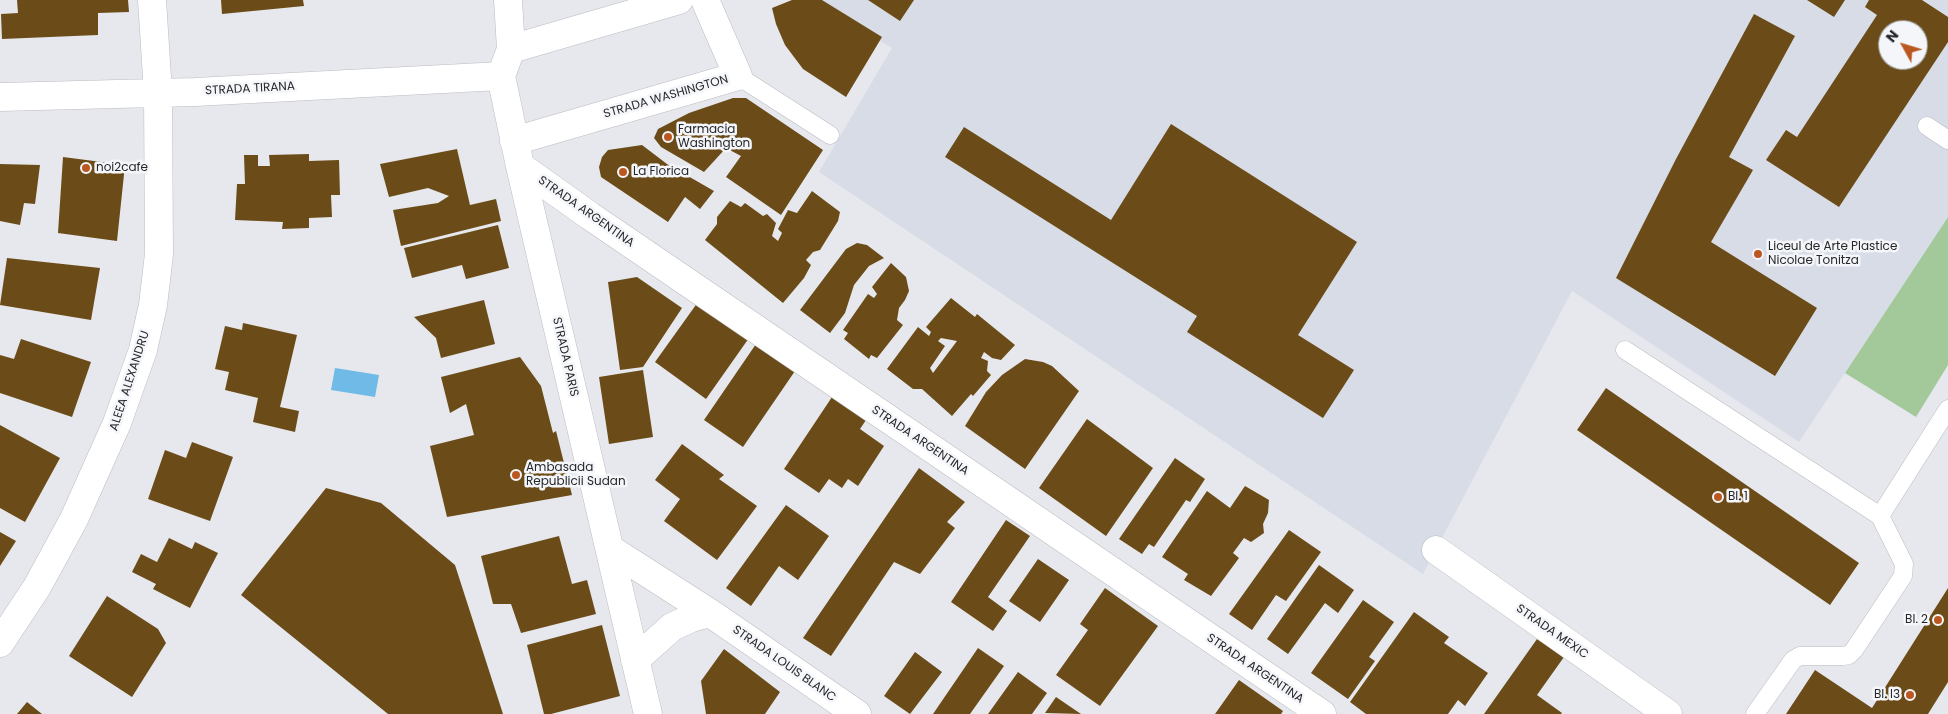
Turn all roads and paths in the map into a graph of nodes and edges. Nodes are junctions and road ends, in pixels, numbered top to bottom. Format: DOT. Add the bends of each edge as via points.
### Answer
graph roads {
  1 [pos="152,0"];
  2 [pos="508,0"];
  3 [pos="679,0"];
  4 [pos="705,0"];
  5 [pos="511,49"];
  6 [pos="501,76"];
  7 [pos="738,76"];
  8 [pos="158,93"];
  9 [pos="0,97"];
  10 [pos="1927,126"];
  11 [pos="830,134"];
  12 [pos="1948,140"];
  13 [pos="517,153"];
  14 [pos="1626,350"];
  15 [pos="1948,409"];
  16 [pos="1880,516"];
  17 [pos="610,549"];
  18 [pos="1436,550"];
  19 [pos="710,613"];
  20 [pos="0,643"];
  21 [pos="635,660"];
  22 [pos="1309,710"];
  23 [pos="648,714"];
  24 [pos="857,714"];
  25 [pos="1668,714"];
  26 [pos="1755,714"];
  1 -- 8 [label="street, ALEEA ALEXANDRU"];
  2 -- 5 [label="street"];
  3 -- 5 [label="street"];
  4 -- 7 [label="street, STRADA WASHINGTON"];
  5 -- 6 [label="street"];
  6 -- 8 [label="street, STRADA TIRANA"];
  6 -- 13 [label="street, STRADA PARIS"];
  7 -- 11 [label="lane"];
  7 -- 13 [label="street, STRADA WASHINGTON"];
  8 -- 9 [label="street, STRADA TIRANA"];
  8 -- 20 [label="street, ALEEA ALEXANDRU" via="159,254 143,350 118,423 74,519 38,587"];
  10 -- 12 [label="lane"];
  13 -- 17 [label="street, STRADA PARIS"];
  13 -- 22 [label="street, STRADA ARGENTINA"];
  14 -- 16 [label="lane"];
  15 -- 16 [label="lane"];
  16 -- 26 [label="lane" via="1904,564 1903,576 1854,650 1843,656 1800,656 1793,660"];
  17 -- 19 [label="street, STRADA LOUIS BLANC"];
  17 -- 21 [label="street, STRADA PARIS"];
  18 -- 25 [label="street, STRADA MEXIC"];
  19 -- 21 [label="street" via="672,627"];
  19 -- 24 [label="street, STRADA LOUIS BLANC"];
  21 -- 23 [label="street, STRADA PARIS"];
}
